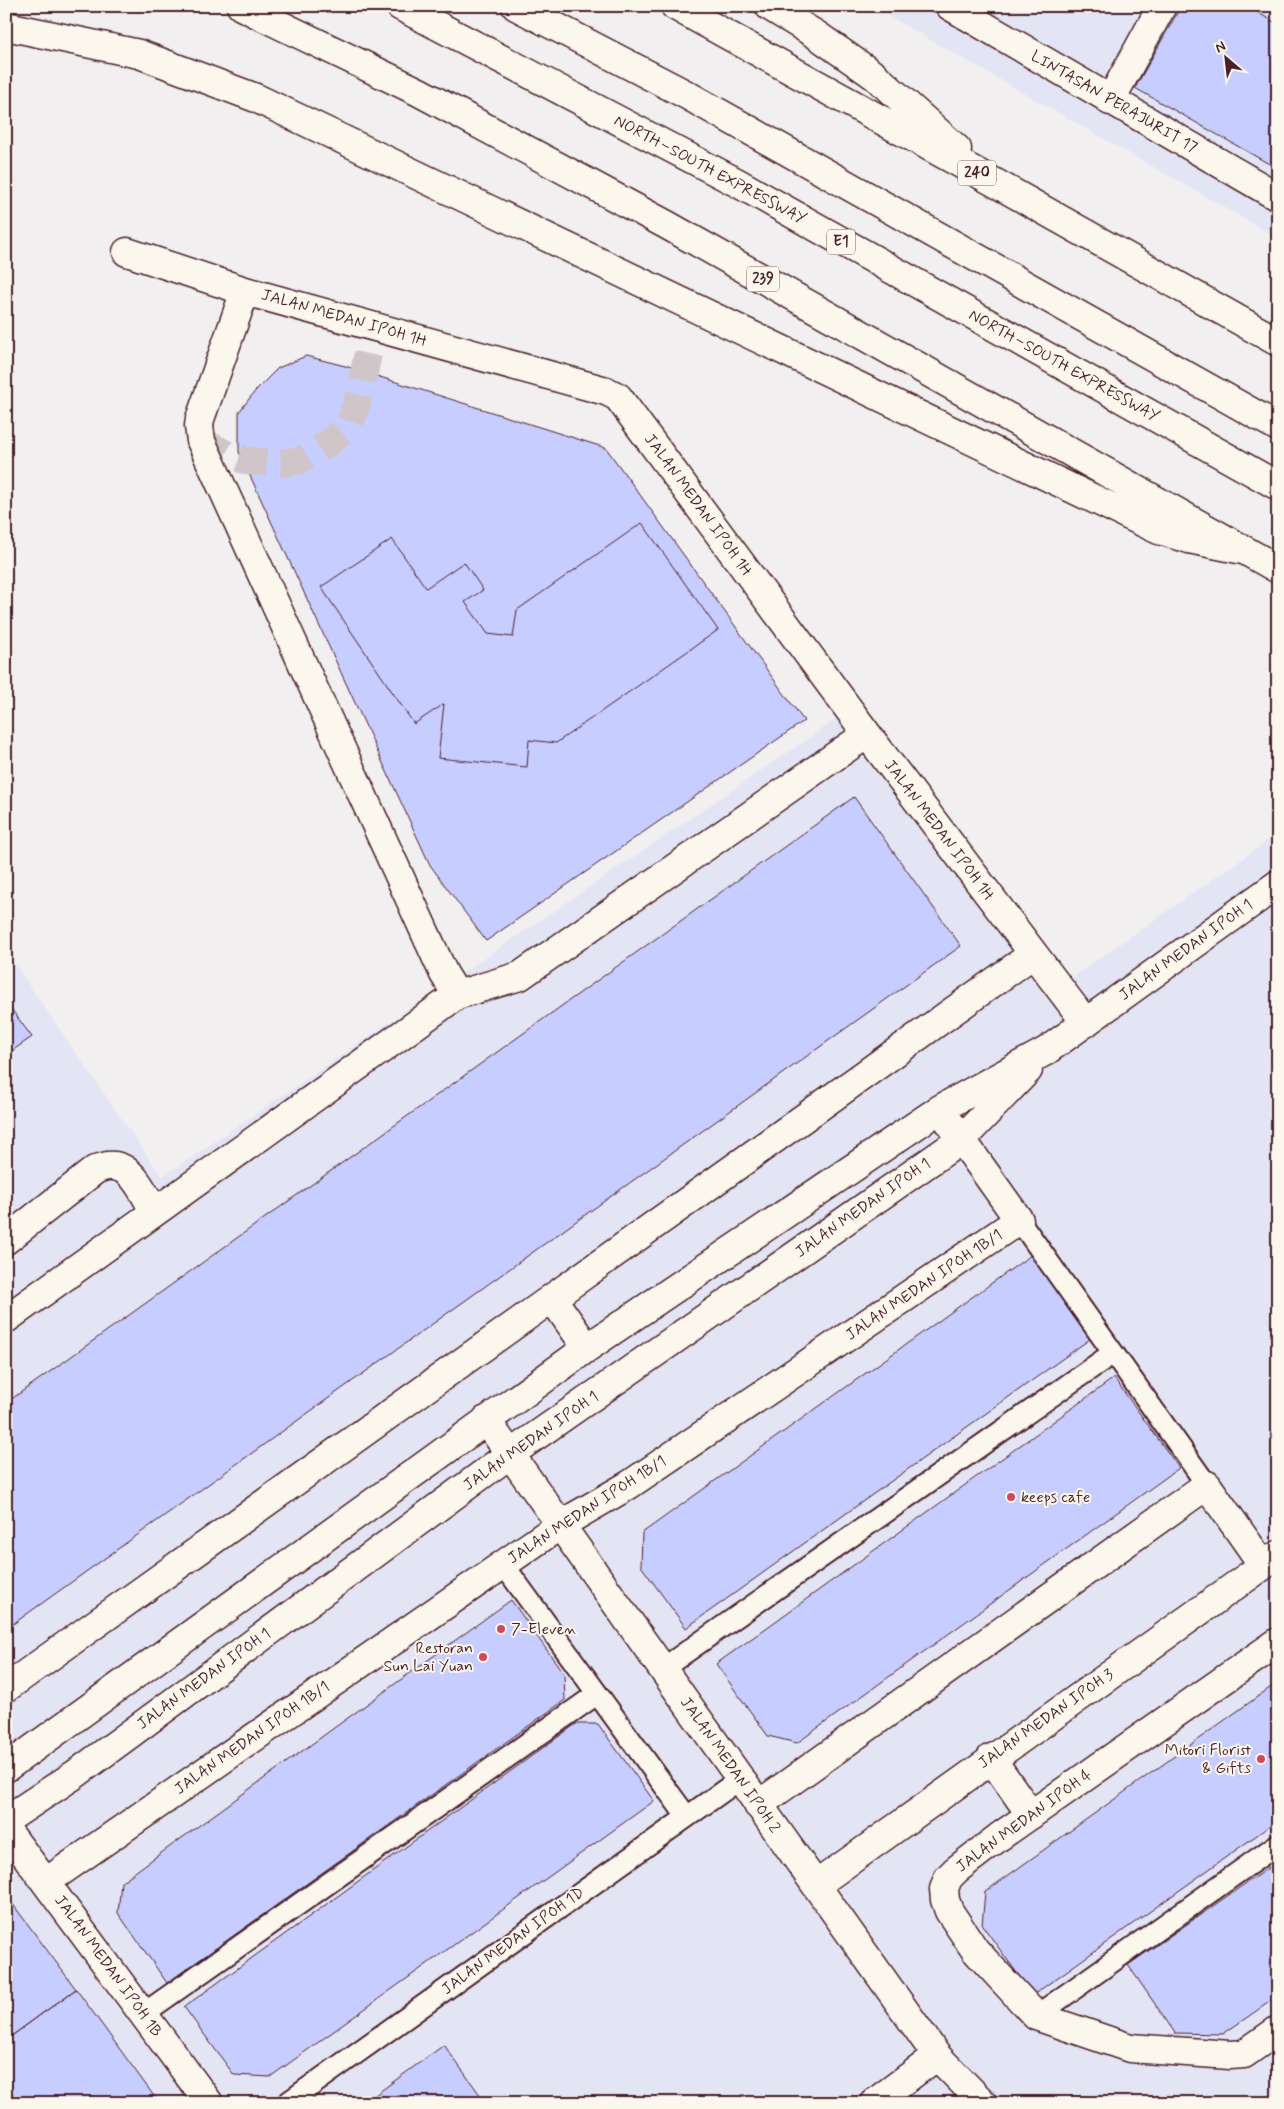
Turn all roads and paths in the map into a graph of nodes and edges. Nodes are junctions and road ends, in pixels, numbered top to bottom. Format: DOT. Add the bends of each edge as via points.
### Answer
graph roads {
  1 [pos="240,6"];
  2 [pos="400,6"];
  3 [pos="516,6"];
  4 [pos="676,6"];
  5 [pos="770,6"];
  6 [pos="950,6"];
  7 [pos="1162,6"];
  8 [pos="6,26"];
  9 [pos="1110,101"];
  10 [pos="992,181"];
  11 [pos="1278,197"];
  12 [pos="127,252"];
  13 [pos="245,291"];
  14 [pos="1278,342"];
  15 [pos="1278,428"];
  16 [pos="1278,486"];
  17 [pos="1243,550"];
  18 [pos="1278,569"];
  19 [pos="867,734"];
  20 [pos="1278,884"];
  21 [pos="1033,954"];
  22 [pos="457,995"];
  23 [pos="1086,1023"];
  24 [pos="1046,1051"];
  25 [pos="940,1109"];
  26 [pos="961,1140"];
  27 [pos="156,1212"];
  28 [pos="1019,1220"];
  29 [pos="6,1240"];
  30 [pos="552,1298"];
  31 [pos="6,1319"];
  32 [pos="587,1348"];
  33 [pos="1113,1352"];
  34 [pos="486,1420"];
  35 [pos="510,1454"];
  36 [pos="1207,1485"];
  37 [pos="560,1525"];
  38 [pos="1270,1560"];
  39 [pos="503,1564"];
  40 [pos="1278,1642"];
  41 [pos="662,1669"];
  42 [pos="6,1688"];
  43 [pos="597,1694"];
  44 [pos="990,1758"];
  45 [pos="6,1768"];
  46 [pos="77,1773"];
  47 [pos="740,1779"];
  48 [pos="758,1805"];
  49 [pos="6,1809"];
  50 [pos="1031,1815"];
  51 [pos="687,1817"];
  52 [pos="6,1820"];
  53 [pos="6,1830"];
  54 [pos="1278,1844"];
  55 [pos="46,1882"];
  56 [pos="816,1885"];
  57 [pos="143,2014"];
  58 [pos="1036,2016"];
  59 [pos="1278,2030"];
  60 [pos="937,2056"];
  61 [pos="209,2103"];
  62 [pos="287,2103"];
  63 [pos="874,2103"];
  64 [pos="983,2103"];
  1 -- 17 [label="main road, 239" via="420,92 668,226"];
  2 -- 16 [label="main road, NORTH–SOUTH EXPRESSWAY / E1" via="736,182"];
  3 -- 15 [label="main road" via="687,95"];
  4 -- 10 [label="main road, 240"];
  5 -- 10 [label="main road" via="875,76"];
  6 -- 9 [label="main road, LINTASAN PERAJURIT 17"];
  7 -- 9 [label="main road"];
  8 -- 17 [label="main road" via="139,54 256,98 1159,530"];
  9 -- 11 [label="main road, LINTASAN PERAJURIT 17"];
  10 -- 14 [label="main road, 240"];
  12 -- 13 [label="main road, JALAN MEDAN IPOH 1H"];
  13 -- 19 [label="main road, JALAN MEDAN IPOH 1H" via="612,394 622,402"];
  13 -- 22 [label="main road" via="200,419 201,441 444,974"];
  17 -- 18 [label="main road, 239"];
  19 -- 21 [label="main road, JALAN MEDAN IPOH 1H"];
  19 -- 22 [label="main road" via="520,976"];
  20 -- 23 [label="main road, JALAN MEDAN IPOH 1"];
  21 -- 23 [label="main road, JALAN MEDAN IPOH 1H"];
  21 -- 30 [label="main road"];
  22 -- 27 [label="main road"];
  23 -- 24 [label="main road, JALAN MEDAN IPOH 1"];
  24 -- 25 [label="main road, JALAN MEDAN IPOH 1"];
  24 -- 26 [label="main road, JALAN MEDAN IPOH 1"];
  25 -- 26 [label="main road, JALAN MEDAN IPOH 1B/1"];
  25 -- 32 [label="main road, JALAN MEDAN IPOH 1"];
  26 -- 28 [label="main road, JALAN MEDAN IPOH 1B/1"];
  26 -- 35 [label="main road, JALAN MEDAN IPOH 1"];
  27 -- 29 [label="main road" via="131,1174 114,1164 104,1165"];
  27 -- 31 [label="main road"];
  28 -- 33 [label="lane"];
  28 -- 37 [label="main road, JALAN MEDAN IPOH 1B/1" via="630,1485"];
  30 -- 32 [label="main road"];
  30 -- 42 [label="main road"];
  32 -- 34 [label="main road, JALAN MEDAN IPOH 1"];
  33 -- 36 [label="lane"];
  33 -- 41 [label="lane"];
  34 -- 35 [label="main road, JALAN MEDAN IPOH 2"];
  34 -- 45 [label="main road, JALAN MEDAN IPOH 1"];
  35 -- 37 [label="main road, JALAN MEDAN IPOH 2"];
  35 -- 46 [label="main road, JALAN MEDAN IPOH 1"];
  36 -- 38 [label="main road"];
  36 -- 48 [label="main road"];
  37 -- 39 [label="main road, JALAN MEDAN IPOH 1B/1"];
  37 -- 41 [label="main road, JALAN MEDAN IPOH 2"];
  38 -- 44 [label="main road, JALAN MEDAN IPOH 3"];
  39 -- 43 [label="lane"];
  39 -- 55 [label="main road, JALAN MEDAN IPOH 1B/1"];
  40 -- 50 [label="main road, JALAN MEDAN IPOH 4"];
  41 -- 47 [label="main road, JALAN MEDAN IPOH 2"];
  43 -- 51 [label="lane"];
  43 -- 57 [label="lane"];
  44 -- 50 [label="main road"];
  44 -- 56 [label="main road, JALAN MEDAN IPOH 3"];
  46 -- 49 [label="main road" via="26,1796"];
  46 -- 52 [label="main road, JALAN MEDAN IPOH 1"];
  47 -- 48 [label="main road, JALAN MEDAN IPOH 2"];
  47 -- 51 [label="lane, JALAN MEDAN IPOH 1D"];
  48 -- 56 [label="main road, JALAN MEDAN IPOH 2"];
  50 -- 58 [label="main road, JALAN MEDAN IPOH 4" via="956,1870 944,1889 949,1911 975,1950"];
  51 -- 62 [label="lane, JALAN MEDAN IPOH 1D"];
  53 -- 55 [label="main road, JALAN MEDAN IPOH 1B"];
  54 -- 58 [label="lane"];
  55 -- 57 [label="main road, JALAN MEDAN IPOH 1B"];
  56 -- 60 [label="main road, JALAN MEDAN IPOH 2"];
  57 -- 61 [label="main road, JALAN MEDAN IPOH 1B"];
  58 -- 59 [label="main road, JALAN MEDAN IPOH 4" via="1130,2048 1230,2056 1244,2054"];
  60 -- 63 [label="main road"];
  60 -- 64 [label="main road, JALAN MEDAN IPOH 2"];
}
